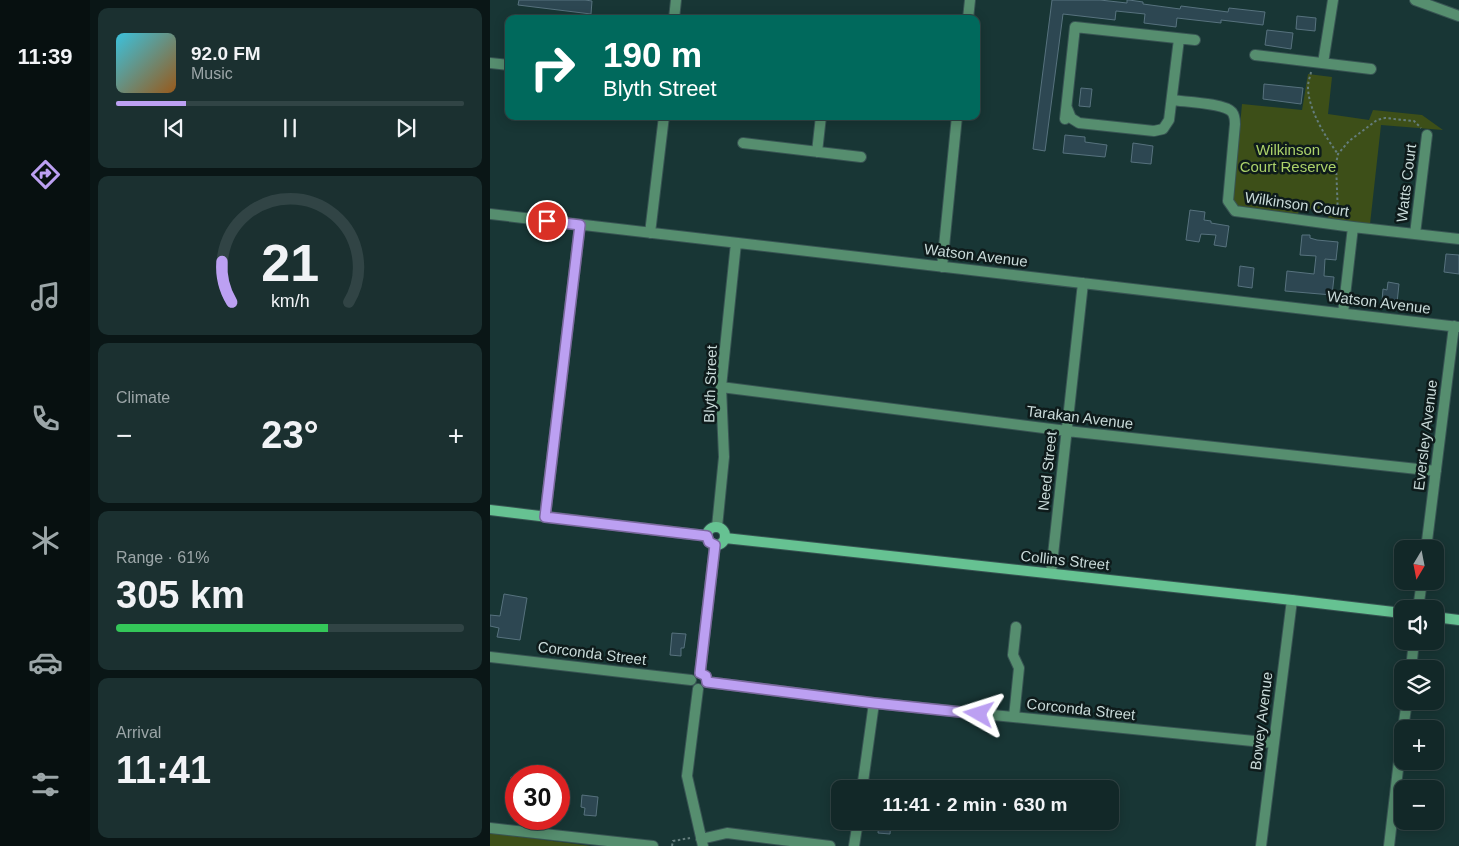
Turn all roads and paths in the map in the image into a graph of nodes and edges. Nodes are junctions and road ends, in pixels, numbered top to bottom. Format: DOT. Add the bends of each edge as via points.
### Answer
graph roads {
  1 [pos="676,0"];
  2 [pos="970,0"];
  3 [pos="1333,0"];
  4 [pos="1415,0"];
  5 [pos="674,15"];
  6 [pos="968,15"];
  7 [pos="1459,16"];
  8 [pos="1179,39"];
  9 [pos="1195,40"];
  10 [pos="1255,55"];
  11 [pos="1312,62"];
  12 [pos="490,63"];
  13 [pos="1323,63"];
  14 [pos="505,65"];
  15 [pos="1371,68"];
  16 [pos="1172,100"];
  17 [pos="1067,108"];
  18 [pos="1065,119"];
  19 [pos="664,120"];
  20 [pos="821,120"];
  21 [pos="957,120"];
  22 [pos="1427,135"];
  23 [pos="743,143"];
  24 [pos="817,152"];
  25 [pos="1338,154"];
  26 [pos="861,157"];
  27 [pos="490,214"];
  28 [pos="580,225"];
  29 [pos="1339,225"];
  30 [pos="1353,227"];
  31 [pos="650,233"];
  32 [pos="1415,234"];
  33 [pos="1459,239"];
  34 [pos="736,243"];
  35 [pos="942,267"];
  36 [pos="1083,283"];
  37 [pos="1343,313"];
  38 [pos="1457,326"];
  39 [pos="721,387"];
  40 [pos="1067,432"];
  41 [pos="1436,471"];
  42 [pos="490,510"];
  43 [pos="545,517"];
  44 [pos="717,527"];
  45 [pos="707,536"];
  46 [pos="725,538"];
  47 [pos="1427,540"];
  48 [pos="715,545"];
  49 [pos="1051,573"];
  50 [pos="1292,600"];
  51 [pos="1394,612"];
  52 [pos="1444,619"];
  53 [pos="1459,620"];
  54 [pos="1016,627"];
  55 [pos="490,657"];
  56 [pos="700,673"];
  57 [pos="691,680"];
  58 [pos="707,682"];
  59 [pos="698,689"];
  60 [pos="874,703"];
  61 [pos="1014,717"];
  62 [pos="1273,743"];
  63 [pos="1398,770"];
  64 [pos="863,780"];
  65 [pos="490,828"];
  66 [pos="857,830"];
  67 [pos="701,840"];
  68 [pos="653,846"];
  69 [pos="672,846"];
  70 [pos="830,846"];
  71 [pos="854,846"];
  72 [pos="1262,846"];
  73 [pos="1389,846"];
  1 -- 5 [label="street"];
  2 -- 6 [label="street"];
  3 -- 13 [label="street"];
  4 -- 7 [label="street"];
  8 -- 9 [label="street"];
  8 -- 16 [label="street"];
  8 -- 17 [label="street" via="1075,27"];
  10 -- 11 [label="street"];
  11 -- 13 [label="street"];
  11 -- 25 [label="path" via="1308,88 1311,102 1318,122"];
  12 -- 14 [label="street"];
  13 -- 15 [label="street"];
  16 -- 17 [label="street" via="1169,120 1163,128 1154,131 1079,123 1071,118"];
  16 -- 29 [label="street, Wilkinson Court" via="1223,106 1231,111 1235,124 1228,201 1235,211"];
  17 -- 18 [label="street"];
  19 -- 31 [label="street"];
  20 -- 24 [label="street"];
  21 -- 35 [label="street"];
  22 -- 25 [label="path" via="1414,121 1385,118 1377,120 1349,141"];
  22 -- 32 [label="street, Watts Court"];
  23 -- 24 [label="street"];
  24 -- 26 [label="street"];
  25 -- 29 [label="path"];
  27 -- 28 [label="street, Watson Avenue"];
  28 -- 31 [label="street, Watson Avenue"];
  28 -- 43 [label="street"];
  29 -- 30 [label="street, Wilkinson Court"];
  30 -- 32 [label="street, Wilkinson Court"];
  30 -- 37 [label="street"];
  31 -- 34 [label="street, Watson Avenue"];
  32 -- 33 [label="street, Wilkinson Court"];
  34 -- 35 [label="street, Watson Avenue"];
  34 -- 39 [label="street, Blyth Street"];
  35 -- 36 [label="street, Watson Avenue"];
  36 -- 37 [label="street, Watson Avenue"];
  36 -- 40 [label="street, Need Street"];
  37 -- 38 [label="street, Watson Avenue"];
  38 -- 41 [label="street, Eversley Avenue"];
  39 -- 40 [label="street, Tarakan Avenue"];
  39 -- 44 [label="street, Blyth Street" via="724,457"];
  40 -- 41 [label="street, Tarakan Avenue"];
  40 -- 49 [label="street, Need Street"];
  41 -- 47 [label="street, Eversley Avenue"];
  42 -- 43 [label="street"];
  43 -- 45 [label="street"];
  44 -- 45 [label="street" via="710,529"];
  44 -- 46 [label="street" via="723,530"];
  45 -- 48 [label="street"];
  46 -- 48 [label="street"];
  46 -- 49 [label="street, Collins Street"];
  48 -- 56 [label="street"];
  49 -- 50 [label="street, Collins Street"];
  50 -- 51 [label="street, Collins Street"];
  50 -- 62 [label="street, Bowey Avenue"];
  52 -- 53 [label="street"];
  54 -- 61 [label="street" via="1013,655 1019,668"];
  55 -- 57 [label="street, Corconda Street"];
  56 -- 57 [label="street"];
  56 -- 58 [label="street" via="706,676"];
  57 -- 59 [label="street"];
  58 -- 59 [label="street" via="705,687"];
  58 -- 60 [label="street, Corconda Street"];
  59 -- 67 [label="street" via="687,776"];
  60 -- 61 [label="street, Corconda Street"];
  60 -- 64 [label="street"];
  61 -- 62 [label="street, Corconda Street"];
  62 -- 72 [label="street, Bowey Avenue"];
  63 -- 73 [label="street"];
  65 -- 68 [label="street"];
  66 -- 71 [label="street"];
  67 -- 69 [label="path" via="673,841"];
  67 -- 70 [label="street" via="727,833"];
}
